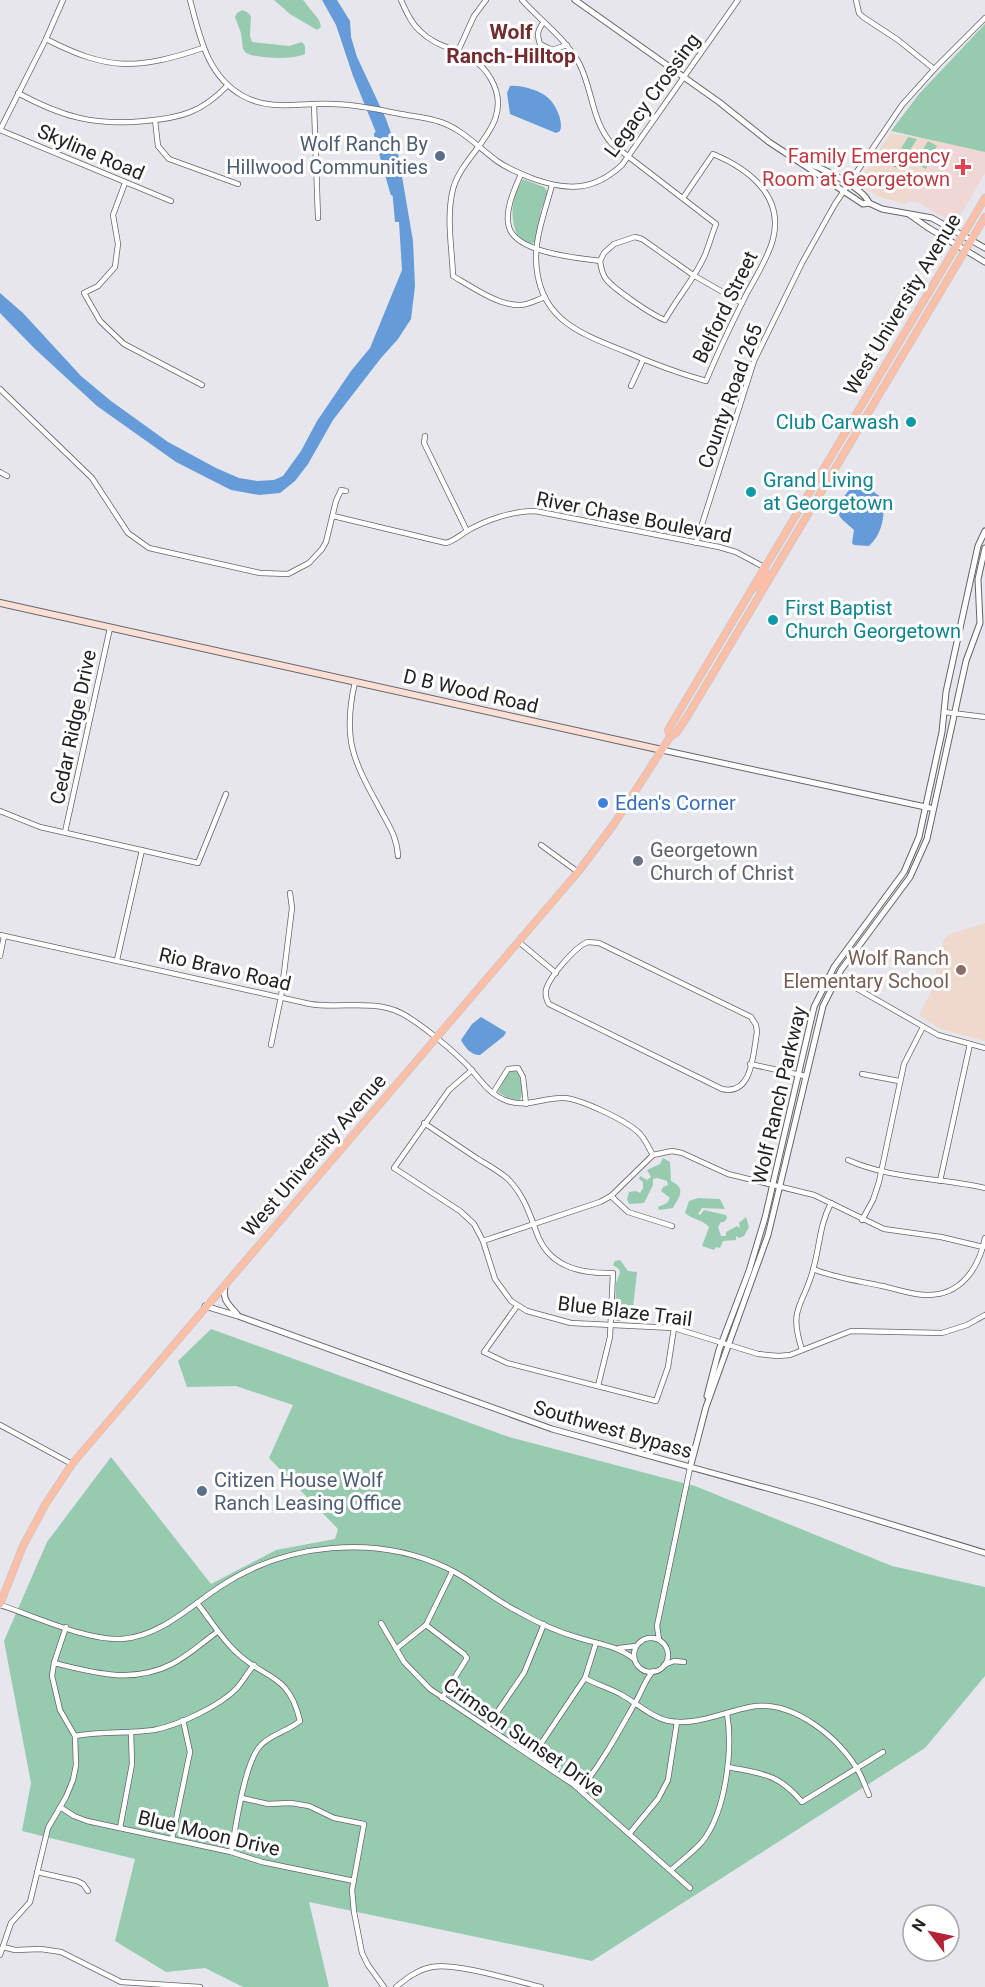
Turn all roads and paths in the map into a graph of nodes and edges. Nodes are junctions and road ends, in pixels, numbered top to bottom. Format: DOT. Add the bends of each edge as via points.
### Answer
graph roads {
  1 [pos="63,0"];
  2 [pos="190,0"];
  3 [pos="401,0"];
  4 [pos="486,0"];
  5 [pos="522,0"];
  6 [pos="575,0"];
  7 [pos="856,0"];
  8 [pos="737,1"];
  9 [pos="985,18"];
  10 [pos="543,23"];
  11 [pos="46,39"];
  12 [pos="567,45"];
  13 [pos="203,48"];
  14 [pos="458,51"];
  15 [pos="934,69"];
  16 [pos="685,77"];
  17 [pos="227,86"];
  18 [pos="18,93"];
  19 [pos="314,104"];
  20 [pos="155,120"];
  21 [pos="0,130"];
  22 [pos="479,147"];
  23 [pos="629,157"];
  24 [pos="801,162"];
  25 [pos="521,174"];
  26 [pos="125,183"];
  27 [pos="238,184"];
  28 [pos="848,184"];
  29 [pos="552,185"];
  30 [pos="843,191"];
  31 [pos="683,198"];
  32 [pos="985,198"];
  33 [pos="171,201"];
  34 [pos="869,203"];
  35 [pos="909,214"];
  36 [pos="318,218"];
  37 [pos="985,218"];
  38 [pos="963,235"];
  39 [pos="971,240"];
  40 [pos="956,245"];
  41 [pos="985,248"];
  42 [pos="537,249"];
  43 [pos="966,250"];
  44 [pos="600,261"];
  45 [pos="985,262"];
  46 [pos="693,275"];
  47 [pos="545,297"];
  48 [pos="742,303"];
  49 [pos="643,360"];
  50 [pos="202,385"];
  51 [pos="632,386"];
  52 [pos="0,389"];
  53 [pos="425,436"];
  54 [pos="0,471"];
  55 [pos="7,476"];
  56 [pos="346,491"];
  57 [pos="333,516"];
  58 [pos="796,516"];
  59 [pos="467,531"];
  60 [pos="985,531"];
  61 [pos="696,543"];
  62 [pos="788,548"];
  63 [pos="985,548"];
  64 [pos="764,567"];
  65 [pos="756,600"];
  66 [pos="0,604"];
  67 [pos="110,628"];
  68 [pos="355,682"];
  69 [pos="944,712"];
  70 [pos="954,714"];
  71 [pos="985,717"];
  72 [pos="670,737"];
  73 [pos="662,750"];
  74 [pos="226,794"];
  75 [pos="927,807"];
  76 [pos="934,809"];
  77 [pos="0,811"];
  78 [pos="65,832"];
  79 [pos="541,845"];
  80 [pos="142,850"];
  81 [pos="398,856"];
  82 [pos="578,872"];
  83 [pos="290,893"];
  84 [pos="2,935"];
  85 [pos="519,942"];
  86 [pos="0,956"];
  87 [pos="117,960"];
  88 [pos="556,973"];
  89 [pos="830,973"];
  90 [pos="837,977"];
  91 [pos="281,998"];
  92 [pos="923,1027"];
  93 [pos="436,1039"];
  94 [pos="970,1044"];
  95 [pos="271,1045"];
  96 [pos="985,1048"];
  97 [pos="750,1065"];
  98 [pos="472,1070"];
  99 [pos="862,1074"];
  100 [pos="798,1075"];
  101 [pos="805,1076"];
  102 [pos="899,1081"];
  103 [pos="493,1093"];
  104 [pos="526,1104"];
  105 [pos="424,1123"];
  106 [pos="653,1155"];
  107 [pos="848,1160"];
  108 [pos="882,1169"];
  109 [pos="940,1181"];
  110 [pos="774,1185"];
  111 [pos="781,1186"];
  112 [pos="985,1188"];
  113 [pos="611,1196"];
  114 [pos="831,1203"];
  115 [pos="862,1220"];
  116 [pos="534,1224"];
  117 [pos="672,1226"];
  118 [pos="985,1238"];
  119 [pos="483,1241"];
  120 [pos="983,1247"];
  121 [pos="813,1269"];
  122 [pos="226,1281"];
  123 [pos="206,1306"];
  124 [pos="517,1306"];
  125 [pos="985,1315"];
  126 [pos="238,1316"];
  127 [pos="610,1325"];
  128 [pos="675,1328"];
  129 [pos="722,1342"];
  130 [pos="729,1344"];
  131 [pos="802,1350"];
  132 [pos="598,1386"];
  133 [pos="706,1407"];
  134 [pos="0,1425"];
  135 [pos="72,1464"];
  136 [pos="690,1468"];
  137 [pos="985,1553"];
  138 [pos="452,1572"];
  139 [pos="197,1603"];
  140 [pos="0,1605"];
  141 [pos="381,1623"];
  142 [pos="544,1624"];
  143 [pos="426,1625"];
  144 [pos="657,1626"];
  145 [pos="66,1627"];
  146 [pos="217,1632"];
  147 [pos="646,1638"];
  148 [pos="659,1640"];
  149 [pos="596,1643"];
  150 [pos="636,1646"];
  151 [pos="616,1648"];
  152 [pos="396,1649"];
  153 [pos="667,1653"];
  154 [pos="634,1659"];
  155 [pos="54,1663"];
  156 [pos="254,1665"];
  157 [pos="664,1665"];
  158 [pos="640,1668"];
  159 [pos="653,1671"];
  160 [pos="585,1678"];
  161 [pos="644,1683"];
  162 [pos="442,1698"];
  163 [pos="635,1704"];
  164 [pos="728,1713"];
  165 [pos="183,1720"];
  166 [pos="677,1722"];
  167 [pos="487,1727"];
  168 [pos="131,1732"];
  169 [pos="75,1736"];
  170 [pos="883,1752"];
  171 [pos="532,1757"];
  172 [pos="728,1767"];
  173 [pos="857,1770"];
  174 [pos="580,1790"];
  175 [pos="868,1795"];
  176 [pos="242,1798"];
  177 [pos="60,1807"];
  178 [pos="120,1828"];
  179 [pos="629,1834"];
  180 [pos="172,1839"];
  181 [pos="231,1852"];
  182 [pos="671,1870"];
  183 [pos="37,1872"];
  184 [pos="354,1881"];
  185 [pos="690,1888"];
  186 [pos="88,1891"];
  187 [pos="3,1947"];
  188 [pos="0,1955"];
  189 [pos="506,1978"];
  190 [pos="120,1984"];
  191 [pos="505,1985"];
  192 [pos="200,1987"];
  193 [pos="384,1987"];
  194 [pos="396,1987"];
  195 [pos="541,1987"];
  1 -- 11 [label="street"];
  2 -- 13 [label="street, Legacy Crossing"];
  3 -- 14 [label="street" via="419,31"];
  4 -- 14 [label="street"];
  5 -- 10 [label="street"];
  6 -- 16 [label="street"];
  7 -- 15 [label="street" via="863,17"];
  8 -- 16 [label="street, Legacy Crossing"];
  9 -- 15 [label="street, County Road 265"];
  10 -- 12 [label="street"];
  10 -- 12 [label="street" via="537,36 540,44 552,50"];
  11 -- 13 [label="street" via="84,57 124,64 152,62"];
  11 -- 18 [label="street"];
  12 -- 23 [label="street" via="584,74 597,123 612,144"];
  13 -- 17 [label="street, Legacy Crossing"];
  14 -- 22 [label="street" via="483,66 496,94 496,115"];
  15 -- 28 [label="street, County Road 265" via="902,105"];
  16 -- 23 [label="street, Legacy Crossing"];
  16 -- 24 [label="street"];
  17 -- 19 [label="street, Legacy Crossing" via="249,99 271,105"];
  17 -- 20 [label="street" via="197,111"];
  18 -- 20 [label="street" via="55,112 93,122"];
  18 -- 21 [label="street"];
  19 -- 22 [label="street, Legacy Crossing" via="355,105 435,120"];
  19 -- 36 [label="street"];
  20 -- 27 [label="street" via="158,146 169,159"];
  21 -- 26 [label="street, Skyline Road"];
  22 -- 25 [label="street, Legacy Crossing"];
  22 -- 47 [label="street" via="453,188 453,276 508,304 524,305"];
  23 -- 29 [label="street, Legacy Crossing" via="616,171 593,184 566,188"];
  23 -- 31 [label="street"];
  24 -- 28 [label="street"];
  24 -- 30 [label="street"];
  25 -- 29 [label="street, Legacy Crossing"];
  25 -- 42 [label="street" via="513,192 509,229 520,242"];
  26 -- 33 [label="street, Skyline Road"];
  26 -- 50 [label="street" via="113,215 118,244 115,267 98,286 84,293 100,321 124,344"];
  28 -- 30 [label="street, County Road 265"];
  28 -- 34 [label="street" via="867,197"];
  29 -- 42 [label="street, Belford Street"];
  30 -- 34 [label="street" via="863,204"];
  30 -- 61 [label="street, County Road 265" via="754,361"];
  31 -- 46 [label="street" via="716,224"];
  31 -- 48 [label="street, Belford Street" via="713,154 758,181 771,201 775,226 769,250"];
  32 -- 38 [label="main road, West University Avenue"];
  34 -- 35 [label="street"];
  35 -- 38 [label="street" via="932,218"];
  35 -- 40 [label="street"];
  37 -- 39 [label="main road, West University Avenue"];
  38 -- 39 [label="street"];
  38 -- 40 [label="main road, West University Avenue"];
  39 -- 41 [label="street"];
  39 -- 43 [label="main road, West University Avenue"];
  40 -- 43 [label="street"];
  40 -- 58 [label="main road, West University Avenue"];
  42 -- 44 [label="street"];
  42 -- 47 [label="street, Belford Street"];
  43 -- 45 [label="street"];
  43 -- 62 [label="main road, West University Avenue"];
  44 -- 46 [label="street" via="608,248 634,237 645,240"];
  44 -- 46 [label="street" via="607,281 665,320"];
  46 -- 48 [label="street"];
  47 -- 49 [label="street, Belford Street" via="572,328"];
  48 -- 49 [label="street, Belford Street" via="706,381"];
  49 -- 51 [label="street"];
  52 -- 57 [label="street" via="92,478 128,533 150,548 260,573 288,574 318,554 326,542"];
  53 -- 59 [label="street" via="424,443"];
  54 -- 55 [label="street"];
  56 -- 57 [label="street" via="341,490"];
  57 -- 59 [label="street, River Chase Boulevard" via="437,541 450,542"];
  58 -- 62 [label="main road" via="787,536"];
  58 -- 64 [label="main road, West University Avenue"];
  59 -- 61 [label="street, River Chase Boulevard" via="514,513 535,511"];
  60 -- 69 [label="street, Wolf Ranch Parkway" via="978,546"];
  61 -- 64 [label="street, River Chase Boulevard" via="736,552"];
  62 -- 65 [label="main road, West University Avenue"];
  63 -- 70 [label="street, Wolf Ranch Parkway" via="978,579 980,623"];
  64 -- 65 [label="main road"];
  64 -- 72 [label="main road, West University Avenue" via="668,730"];
  65 -- 72 [label="main road, West University Avenue" via="690,712"];
  66 -- 67 [label="main road, D B Wood Road"];
  67 -- 68 [label="main road, D B Wood Road"];
  67 -- 78 [label="street, Cedar Ridge Drive"];
  68 -- 73 [label="main road, D B Wood Road"];
  68 -- 81 [label="street" via="348,731 352,750 397,842"];
  69 -- 70 [label="street"];
  69 -- 75 [label="street, Wolf Ranch Parkway"];
  70 -- 71 [label="street"];
  70 -- 76 [label="street, Wolf Ranch Parkway"];
  72 -- 73 [label="main road, West University Avenue"];
  73 -- 75 [label="street, D B Wood Road"];
  73 -- 82 [label="main road, West University Avenue"];
  74 -- 80 [label="street" via="198,863"];
  75 -- 76 [label="street, D B Wood Road"];
  75 -- 89 [label="street, Wolf Ranch Parkway" via="903,872"];
  76 -- 90 [label="street, Wolf Ranch Parkway" via="925,846 910,877"];
  77 -- 78 [label="street" via="33,825"];
  78 -- 80 [label="street"];
  79 -- 82 [label="street"];
  80 -- 87 [label="street"];
  82 -- 85 [label="main road, West University Avenue"];
  83 -- 91 [label="street" via="292,908"];
  84 -- 86 [label="street"];
  84 -- 87 [label="street, Rio Bravo Road"];
  85 -- 88 [label="street"];
  85 -- 93 [label="main road, West University Avenue"];
  87 -- 91 [label="street, Rio Bravo Road"];
  88 -- 97 [label="street" via="546,992 552,1006 716,1086 727,1090 740,1087 747,1080"];
  88 -- 97 [label="street" via="583,944 600,943 751,1017 757,1032"];
  89 -- 90 [label="street"];
  89 -- 100 [label="street, Wolf Ranch Parkway" via="811,1015"];
  90 -- 92 [label="street"];
  90 -- 101 [label="street, Wolf Ranch Parkway" via="820,1013"];
  91 -- 93 [label="street, Rio Bravo Road" via="321,1006 390,1009"];
  91 -- 95 [label="street"];
  92 -- 94 [label="street"];
  92 -- 102 [label="street"];
  93 -- 98 [label="street, Rio Bravo Road"];
  93 -- 122 [label="main road, West University Avenue"];
  94 -- 96 [label="street"];
  94 -- 109 [label="street"];
  97 -- 100 [label="street"];
  98 -- 103 [label="street, Rio Bravo Road"];
  98 -- 105 [label="street" via="449,1090"];
  99 -- 102 [label="street"];
  100 -- 101 [label="street"];
  100 -- 110 [label="street, Wolf Ranch Parkway"];
  101 -- 111 [label="street, Wolf Ranch Parkway"];
  102 -- 108 [label="street"];
  103 -- 104 [label="street" via="506,1101"];
  103 -- 104 [label="street" via="508,1070 518,1068"];
  104 -- 106 [label="street" via="564,1098 584,1102 636,1130"];
  105 -- 116 [label="street" via="508,1179 526,1203"];
  105 -- 119 [label="street, Blue Blaze Trail" via="394,1168 465,1215"];
  106 -- 110 [label="street" via="666,1151 682,1153 720,1171"];
  106 -- 113 [label="street"];
  107 -- 108 [label="street"];
  108 -- 109 [label="street"];
  108 -- 115 [label="street" via="877,1191"];
  109 -- 112 [label="street"];
  110 -- 111 [label="street"];
  110 -- 129 [label="street, Wolf Ranch Parkway"];
  111 -- 114 [label="street"];
  111 -- 130 [label="street, Wolf Ranch Parkway" via="765,1246"];
  113 -- 116 [label="street"];
  113 -- 117 [label="street" via="628,1212"];
  114 -- 115 [label="street"];
  114 -- 121 [label="street" via="821,1227"];
  115 -- 120 [label="street" via="889,1231"];
  116 -- 119 [label="street"];
  116 -- 127 [label="street" via="542,1244 567,1268 613,1273"];
  118 -- 120 [label="street"];
  119 -- 124 [label="street, Blue Blaze Trail" via="499,1287"];
  120 -- 121 [label="street" via="966,1279 951,1290 931,1295"];
  121 -- 131 [label="street" via="796,1316"];
  122 -- 123 [label="main road, West University Avenue"];
  122 -- 126 [label="street" via="224,1296"];
  123 -- 126 [label="street, Southwest Bypass"];
  123 -- 135 [label="main road, West University Avenue"];
  124 -- 127 [label="street, Blue Blaze Trail" via="571,1323"];
  124 -- 132 [label="street" via="484,1352 507,1363"];
  125 -- 131 [label="street, Blue Blaze Trail" via="942,1333 851,1331"];
  126 -- 136 [label="street, Southwest Bypass" via="552,1429"];
  127 -- 128 [label="street, Blue Blaze Trail"];
  127 -- 132 [label="street"];
  128 -- 129 [label="street, Blue Blaze Trail"];
  128 -- 132 [label="street" via="668,1367 656,1401"];
  129 -- 130 [label="street, Blue Blaze Trail"];
  129 -- 133 [label="street, Wolf Ranch Parkway"];
  130 -- 131 [label="street, Blue Blaze Trail" via="770,1356"];
  130 -- 133 [label="street, Wolf Ranch Parkway"];
  133 -- 136 [label="street, Wolf Ranch Parkway"];
  134 -- 135 [label="street"];
  135 -- 140 [label="main road, West University Avenue" via="23,1546"];
  136 -- 137 [label="street, Southwest Bypass"];
  136 -- 144 [label="street, Wolf Ranch Parkway"];
  138 -- 139 [label="street" via="422,1559 370,1549 309,1551 250,1570"];
  138 -- 142 [label="street"];
  138 -- 143 [label="street"];
  139 -- 145 [label="street" via="161,1628 133,1637 103,1638"];
  139 -- 146 [label="street"];
  140 -- 145 [label="street"];
  141 -- 152 [label="street, Crimson Sunset Drive"];
  142 -- 149 [label="street"];
  142 -- 167 [label="street" via="524,1673"];
  143 -- 152 [label="street"];
  143 -- 162 [label="street" via="467,1658"];
  144 -- 147 [label="street"];
  144 -- 148 [label="street, Wolf Ranch Parkway"];
  145 -- 155 [label="street"];
  146 -- 155 [label="street" via="173,1664 134,1675 117,1676"];
  146 -- 156 [label="street" via="237,1654"];
  147 -- 148 [label="street"];
  147 -- 150 [label="street"];
  148 -- 153 [label="street"];
  149 -- 151 [label="street"];
  149 -- 160 [label="street"];
  150 -- 151 [label="street"];
  150 -- 154 [label="street"];
  151 -- 154 [label="street"];
  152 -- 162 [label="street, Crimson Sunset Drive" via="415,1675"];
  153 -- 157 [label="street"];
  153 -- 157 [label="street" via="681,1662"];
  154 -- 158 [label="street"];
  155 -- 169 [label="street" via="54,1693"];
  156 -- 165 [label="street" via="224,1699"];
  156 -- 176 [label="street" via="285,1685 296,1703 300,1721 259,1747 251,1761"];
  157 -- 159 [label="street"];
  158 -- 159 [label="street"];
  158 -- 161 [label="street"];
  159 -- 161 [label="street"];
  160 -- 163 [label="street"];
  160 -- 171 [label="street"];
  161 -- 163 [label="street"];
  162 -- 167 [label="street, Crimson Sunset Drive"];
  163 -- 166 [label="street" via="666,1721"];
  163 -- 174 [label="street"];
  164 -- 166 [label="street"];
  164 -- 172 [label="street"];
  164 -- 173 [label="street" via="752,1707 779,1707 794,1712 824,1732"];
  165 -- 168 [label="street"];
  165 -- 180 [label="street" via="190,1752"];
  166 -- 179 [label="street" via="668,1780 658,1799"];
  167 -- 171 [label="street, Crimson Sunset Drive"];
  168 -- 169 [label="street"];
  168 -- 178 [label="street" via="132,1764"];
  169 -- 177 [label="street" via="73,1780"];
  170 -- 173 [label="street"];
  171 -- 174 [label="street, Crimson Sunset Drive"];
  172 -- 173 [label="street" via="768,1775 789,1787 802,1802"];
  172 -- 182 [label="street" via="720,1804 702,1842"];
  173 -- 175 [label="street"];
  174 -- 179 [label="street, Crimson Sunset Drive"];
  176 -- 181 [label="street"];
  176 -- 184 [label="street" via="309,1806 334,1818 364,1824"];
  177 -- 178 [label="street, Blue Moon Drive" via="87,1821"];
  177 -- 183 [label="street" via="48,1828"];
  178 -- 180 [label="street, Blue Moon Drive"];
  179 -- 182 [label="street, Crimson Sunset Drive"];
  180 -- 181 [label="street, Blue Moon Drive"];
  181 -- 184 [label="street, Blue Moon Drive"];
  182 -- 185 [label="street, Crimson Sunset Drive"];
  183 -- 186 [label="street" via="77,1881"];
  183 -- 187 [label="street" via="30,1902 11,1923"];
  184 -- 193 [label="street" via="354,1912 362,1953"];
  187 -- 188 [label="street"];
  187 -- 190 [label="street" via="61,1952"];
  189 -- 191 [label="street"];
  189 -- 194 [label="street" via="444,1965 424,1968"];
  189 -- 195 [label="street"];
  190 -- 192 [label="street"];
}
